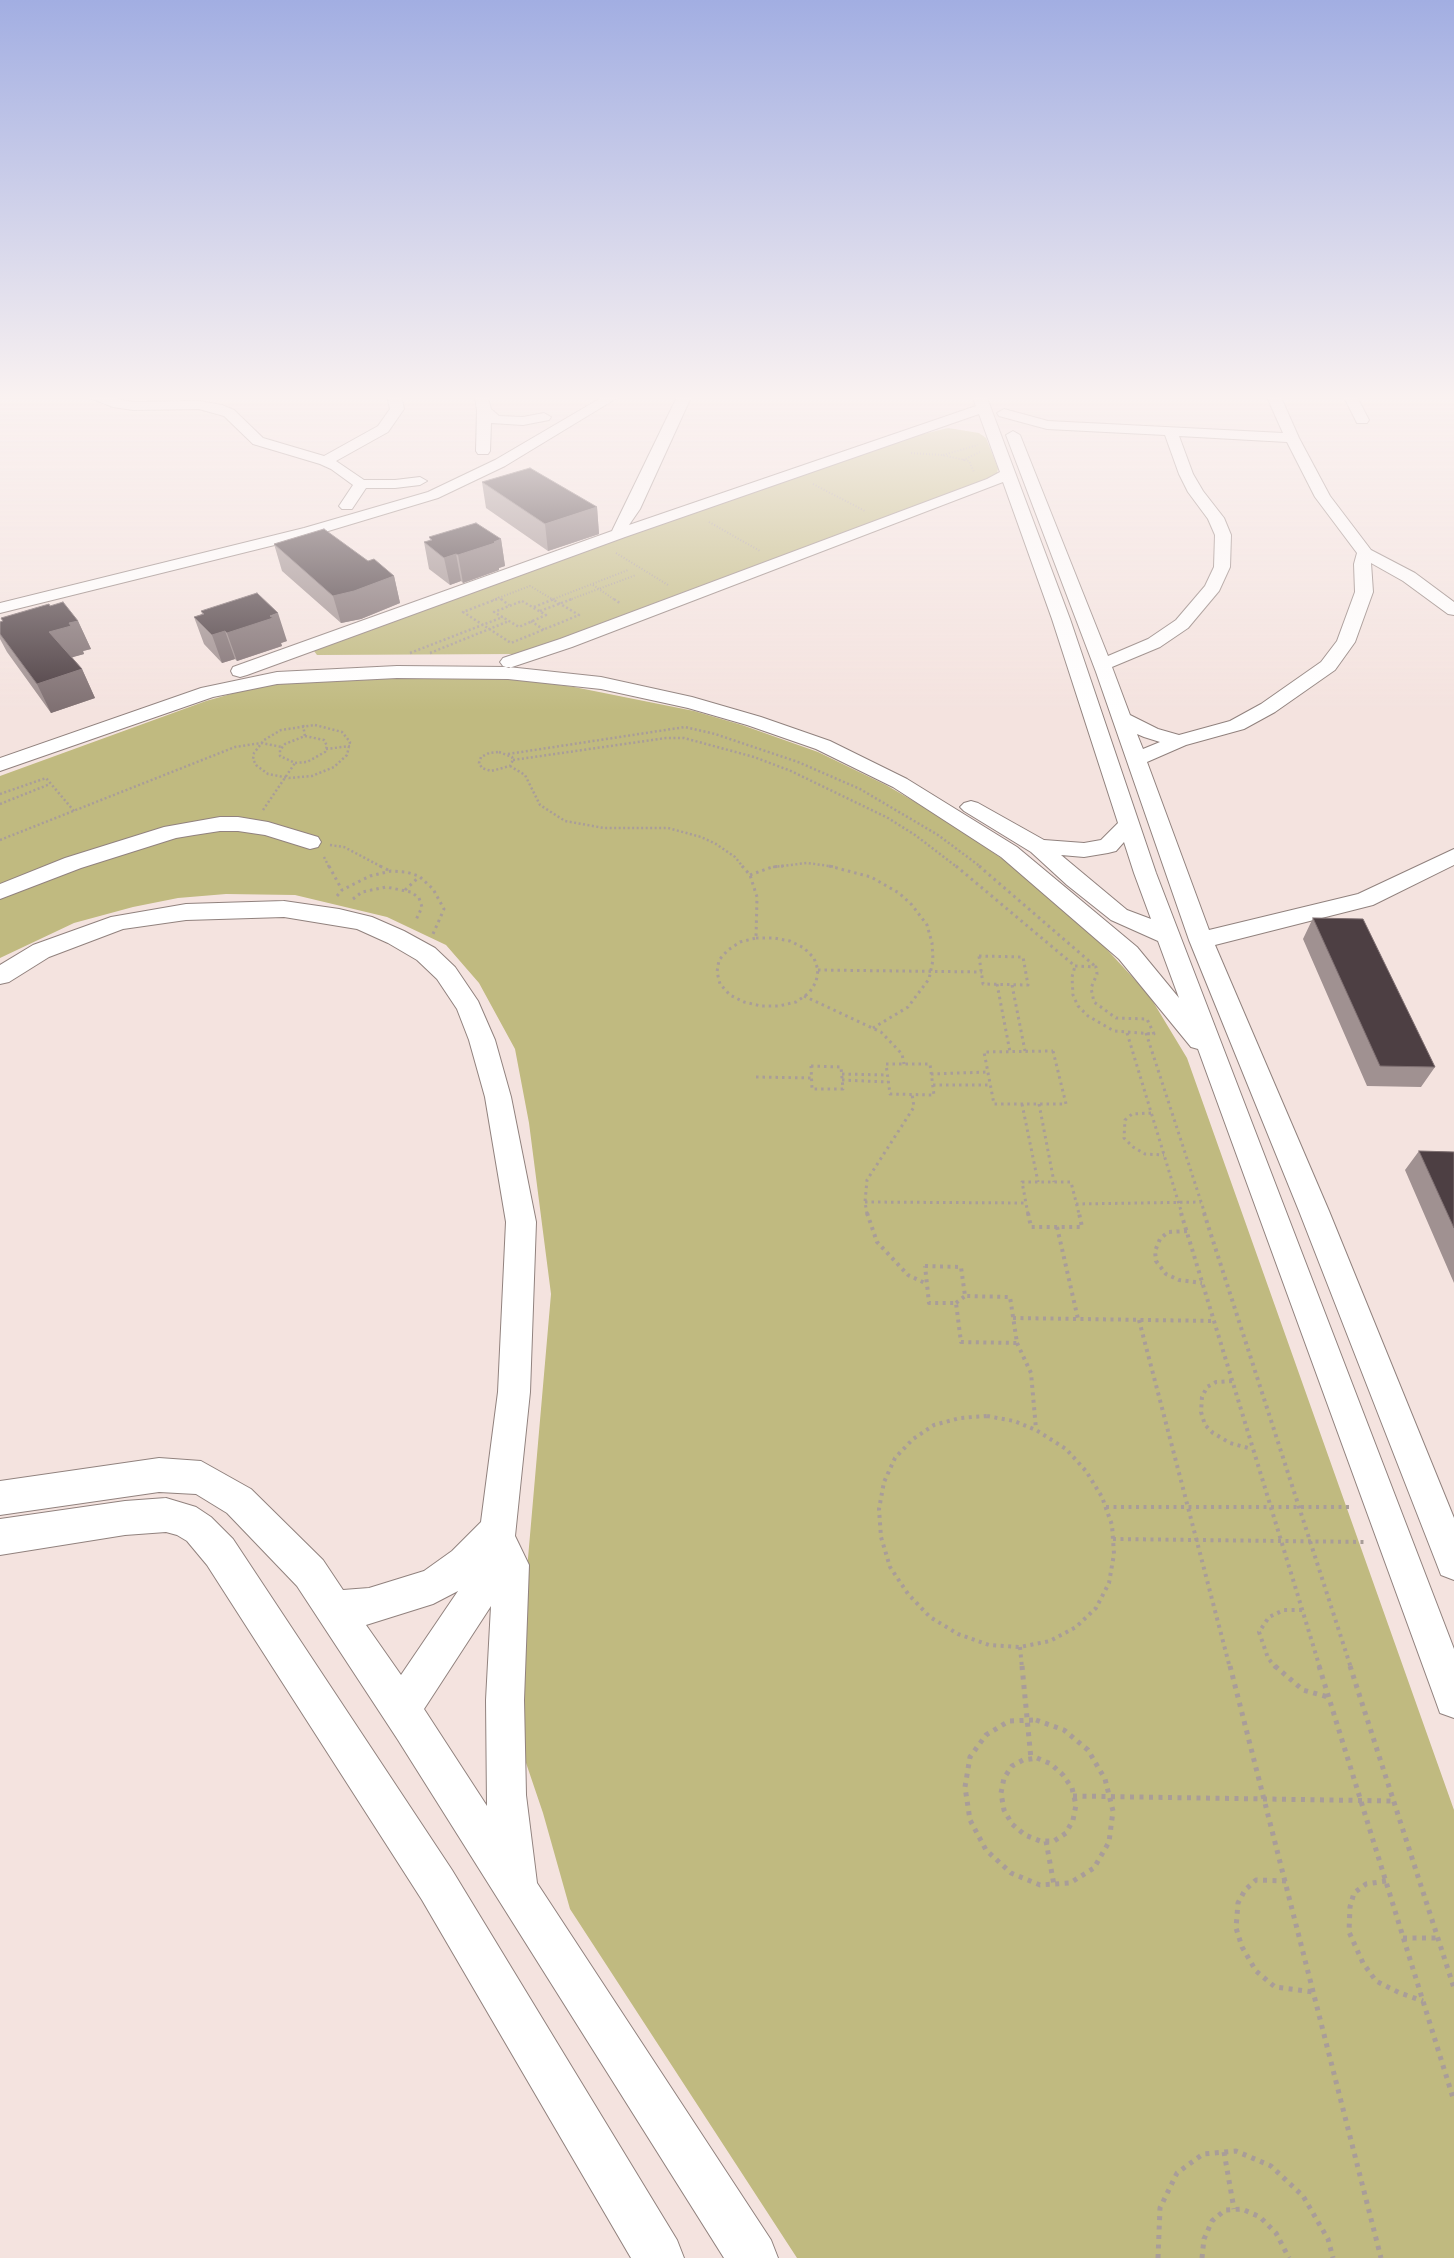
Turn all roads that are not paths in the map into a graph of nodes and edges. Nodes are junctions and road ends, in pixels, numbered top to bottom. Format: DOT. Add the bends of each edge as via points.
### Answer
graph roads {
  1 [pos="351,500"];
  2 [pos="364,500"];
  3 [pos="416,500"];
  4 [pos="636,500"];
  5 [pos="718,500"];
  6 [pos="943,500"];
  7 [pos="1018,500"];
  8 [pos="1024,500"];
  9 [pos="1202,500"];
  10 [pos="1326,500"];
  11 [pos="348,506"];
  12 [pos="632,509"];
  13 [pos="328,511"];
  14 [pos="664,519"];
  15 [pos="619,534"];
  16 [pos="181,548"];
  17 [pos="1365,553"];
  18 [pos="1401,573"];
  19 [pos="1363,577"];
  20 [pos="0,594"];
  21 [pos="0,608"];
  22 [pos="1454,610"];
  23 [pos="588,635"];
  24 [pos="509,662"];
  25 [pos="307,663"];
  26 [pos="589,663"];
  27 [pos="1102,665"];
  28 [pos="1120,718"];
  29 [pos="1179,741"];
  30 [pos="0,754"];
  31 [pos="1135,760"];
  32 [pos="0,765"];
  33 [pos="1129,824"];
  34 [pos="310,842"];
  35 [pos="1039,847"];
  36 [pos="1454,856"];
  37 [pos="0,892"];
  38 [pos="1169,936"];
  39 [pos="1201,940"];
  40 [pos="0,976"];
  41 [pos="1214,1056"];
  42 [pos="0,1498"];
  43 [pos="498,1534"];
  44 [pos="0,1536"];
  45 [pos="1454,1562"];
  46 [pos="334,1609"];
  47 [pos="1454,1699"];
  48 [pos="401,1709"];
  49 [pos="516,1890"];
  50 [pos="659,2258"];
  51 [pos="753,2258"];
  1 -- 11 [label="street"];
  2 -- 11 [label="street"];
  3 -- 21 [label="street" via="309,532"];
  4 -- 12 [label="street"];
  5 -- 14 [label="street"];
  6 -- 23 [label="street"];
  7 -- 33 [label="street"];
  8 -- 27 [label="street"];
  9 -- 27 [label="street" via="1216,518 1223,535 1222,567 1213,587 1182,624 1154,643"];
  10 -- 17 [label="street"];
  11 -- 13 [label="street"];
  12 -- 14 [label="street"];
  12 -- 15 [label="street"];
  14 -- 15 [label="street"];
  15 -- 25 [label="street"];
  16 -- 20 [label="street"];
  17 -- 18 [label="street"];
  17 -- 19 [label="street"];
  18 -- 19 [label="street"];
  18 -- 22 [label="street"];
  19 -- 29 [label="street" via="1364,592 1346,642 1328,666 1237,725"];
  23 -- 24 [label="street"];
  23 -- 26 [label="street" via="583,651"];
  24 -- 25 [label="street" via="395,658"];
  24 -- 26 [label="street"];
  25 -- 30 [label="street" via="233,674"];
  25 -- 32 [label="street" via="277,678 208,692"];
  25 -- 41 [label="street" via="508,673 601,682 692,703 823,745 900,783 1009,852 1128,953"];
  26 -- 35 [label="street" via="835,735 914,774"];
  27 -- 28 [label="street"];
  28 -- 29 [label="street" via="1151,733"];
  28 -- 31 [label="street"];
  29 -- 31 [label="street"];
  31 -- 39 [label="street"];
  33 -- 35 [label="street" via="1108,846 1084,850"];
  33 -- 38 [label="street"];
  34 -- 37 [label="street" via="268,828 220,824 172,832 73,863"];
  35 -- 38 [label="street" via="1119,915"];
  36 -- 39 [label="street" via="1365,900"];
  38 -- 41 [label="street"];
  39 -- 45 [label="street" via="1314,1211"];
  40 -- 43 [label="street" via="41,951 119,922 196,912 336,907 426,954 446,973 469,1007 482,1040 500,1105 521,1222 514,1392"];
  41 -- 47 [label="street"];
  42 -- 46 [label="street" via="159,1475 201,1478 239,1501 310,1573"];
  43 -- 46 [label="street" via="465,1564 433,1586 369,1606"];
  43 -- 48 [label="street" via="490,1576"];
  43 -- 49 [label="street" via="511,1565 505,1700 506,1795"];
  44 -- 50 [label="street" via="166,1515 184,1518 220,1552 438,1885"];
  46 -- 48 [label="street"];
  48 -- 49 [label="street"];
  49 -- 51 [label="street"];
}
